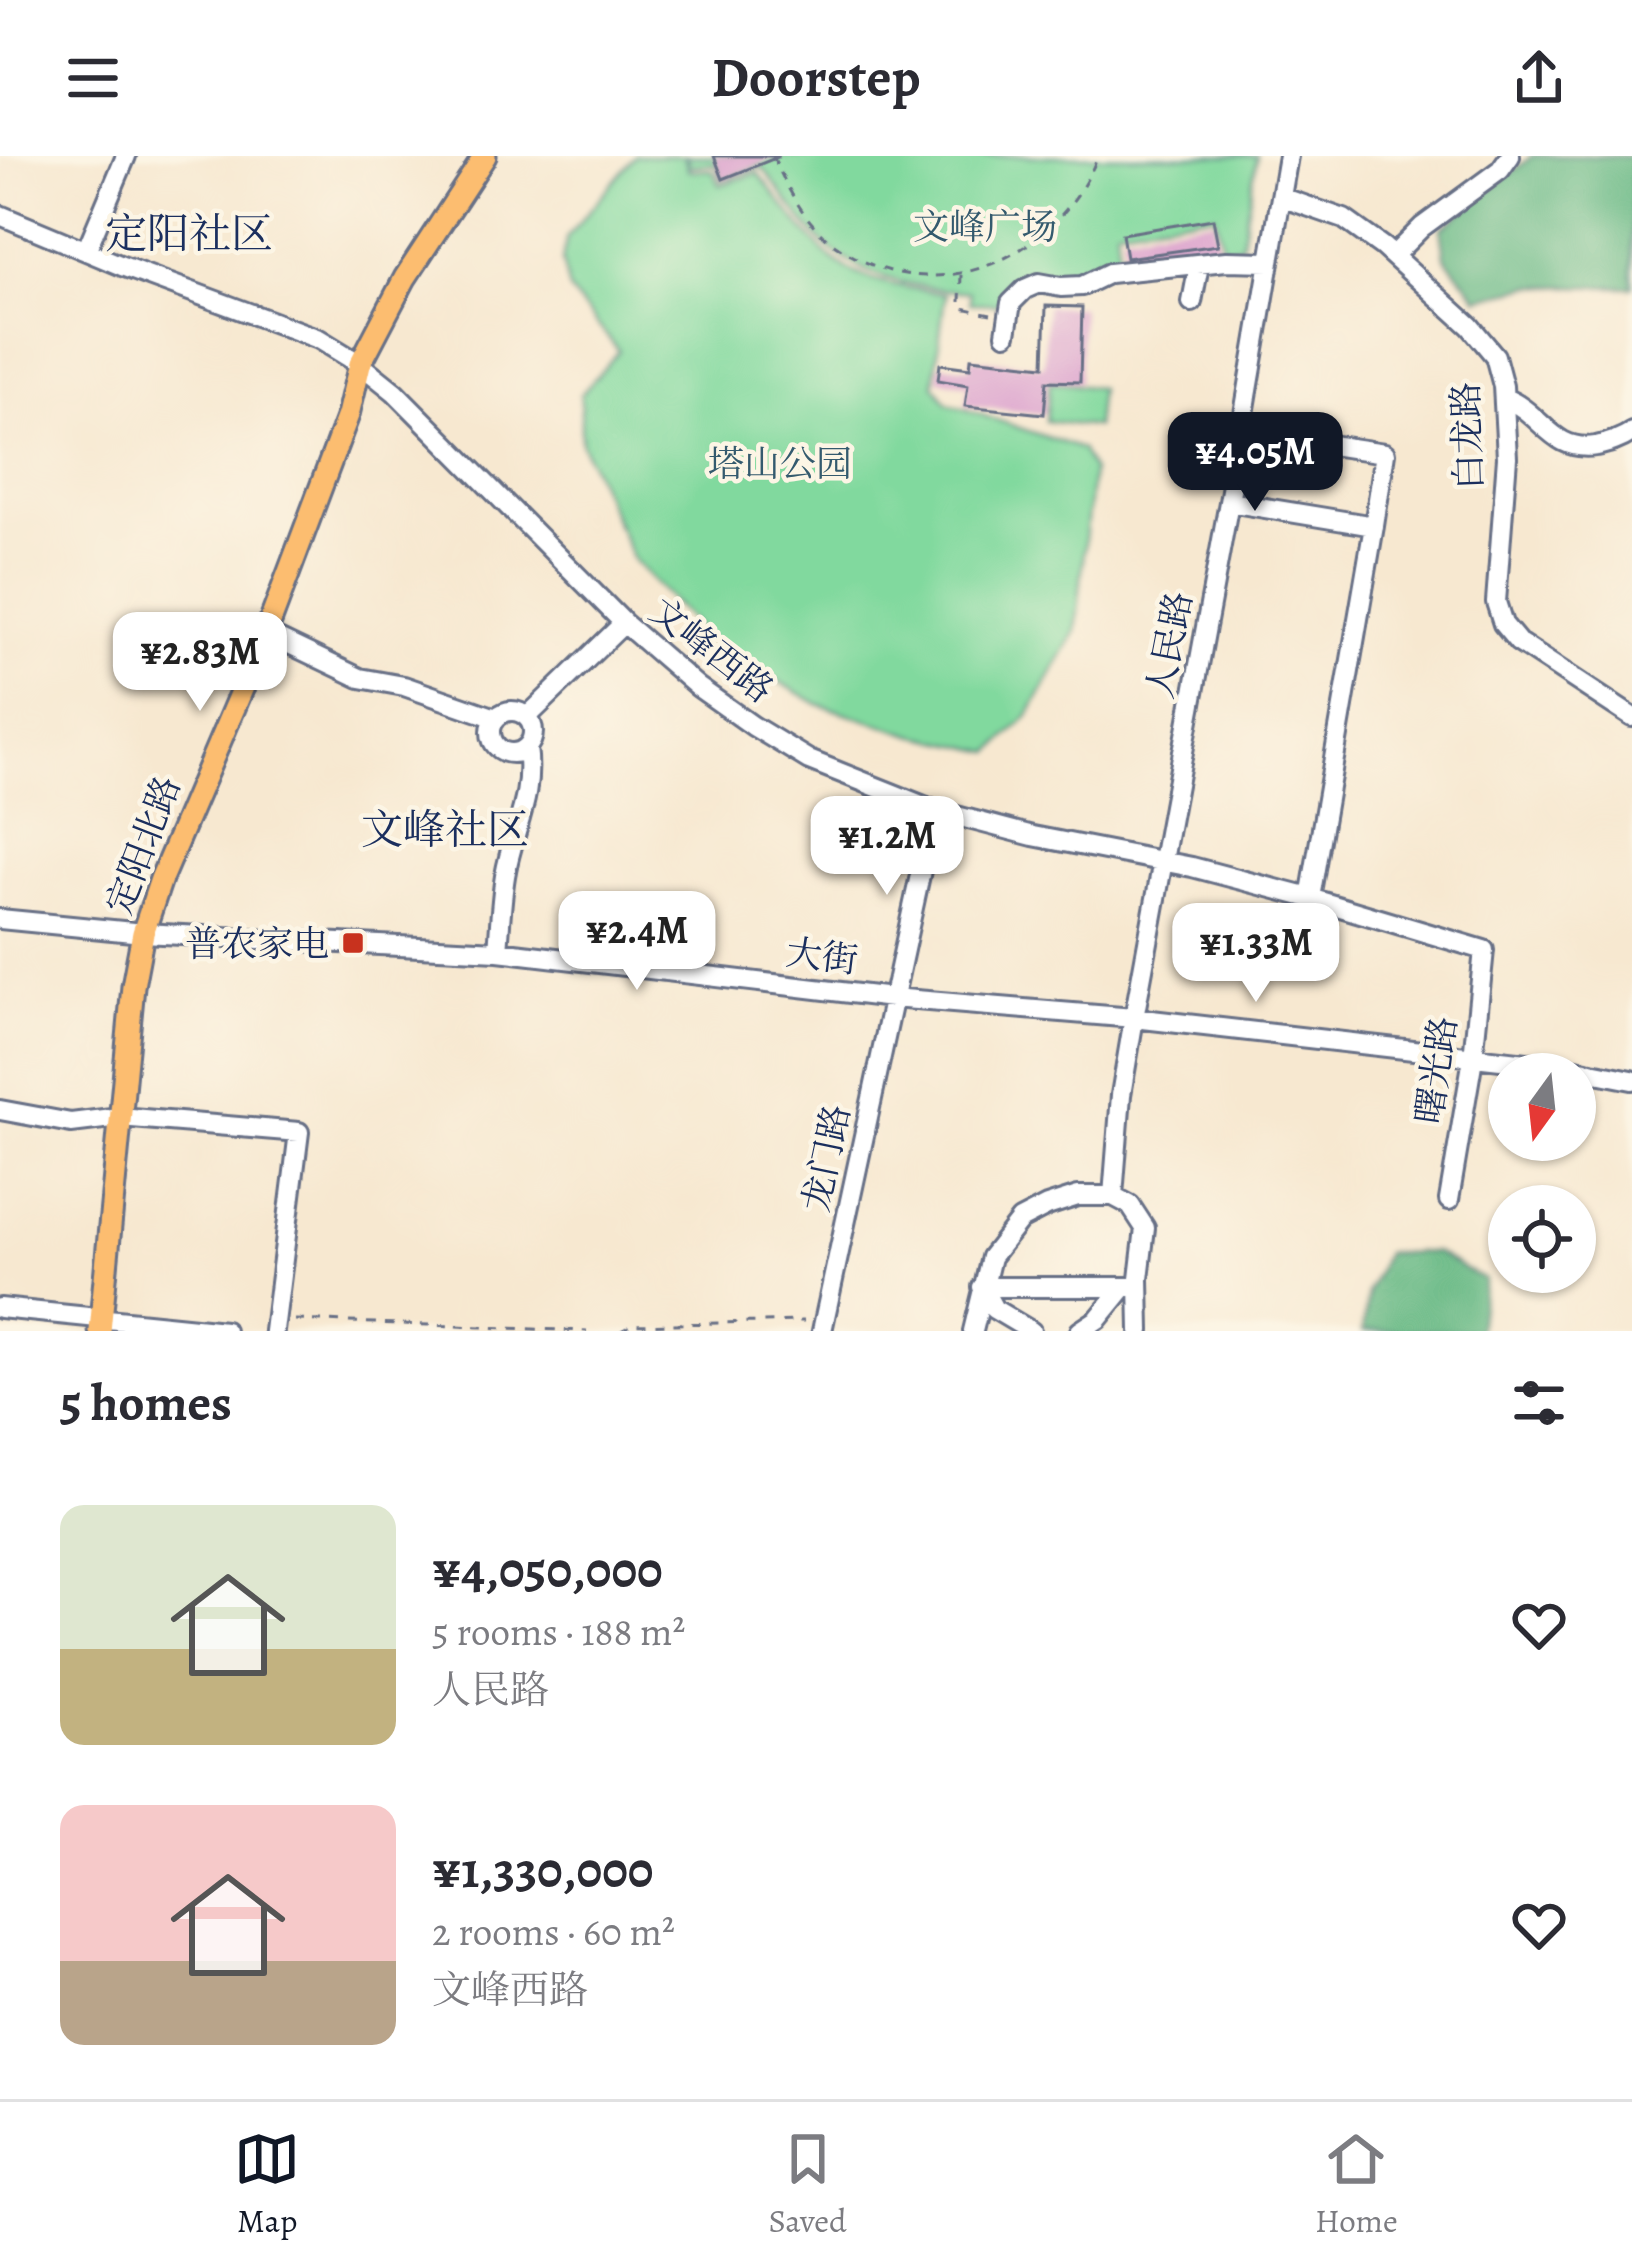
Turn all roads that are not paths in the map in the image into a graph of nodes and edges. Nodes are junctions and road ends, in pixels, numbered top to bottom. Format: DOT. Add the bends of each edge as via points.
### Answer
graph roads {
  1 [pos="126,156"];
  2 [pos="485,156"];
  3 [pos="1288,156"];
  4 [pos="1510,156"];
  5 [pos="1281,197"];
  6 [pos="0,215"];
  7 [pos="86,251"];
  8 [pos="1393,256"];
  9 [pos="1270,262"];
  10 [pos="1199,265"];
  11 [pos="1192,302"];
  12 [pos="1007,325"];
  13 [pos="360,364"];
  14 [pos="1504,398"];
  15 [pos="1242,432"];
  16 [pos="1632,432"];
  17 [pos="1229,502"];
  18 [pos="1374,526"];
  19 [pos="624,623"];
  20 [pos="266,633"];
  21 [pos="527,717"];
  22 [pos="1632,717"];
  23 [pos="496,718"];
  24 [pos="527,747"];
  25 [pos="934,810"];
  26 [pos="1162,862"];
  27 [pos="1310,898"];
  28 [pos="0,919"];
  29 [pos="143,933"];
  30 [pos="1484,950"];
  31 [pos="498,951"];
  32 [pos="892,998"];
  33 [pos="1133,1018"];
  34 [pos="1473,1058"];
  35 [pos="1632,1080"];
  36 [pos="0,1110"];
  37 [pos="120,1117"];
  38 [pos="1113,1196"];
  39 [pos="1449,1199"];
  40 [pos="982,1287"];
  41 [pos="1132,1287"];
  42 [pos="0,1308"];
  43 [pos="101,1325"];
  44 [pos="823,1326"];
  45 [pos="280,1330"];
  46 [pos="225,1331"];
  47 [pos="973,1331"];
  48 [pos="1031,1331"];
  49 [pos="1080,1331"];
  50 [pos="1140,1331"];
  1 -- 7 [label="street"];
  2 -- 13 [label="main road, 定阳北路"];
  3 -- 5 [label="street, 人民路"];
  4 -- 8 [label="street"];
  5 -- 8 [label="street, 白龙路" via="1344,219"];
  5 -- 9 [label="street, 人民路"];
  6 -- 7 [label="street, 文峰西路"];
  7 -- 13 [label="street, 文峰西路" via="319,339"];
  8 -- 14 [label="street, 白龙路" via="1495,356"];
  9 -- 10 [label="street"];
  9 -- 15 [label="street, 人民路"];
  10 -- 11 [label="street"];
  10 -- 12 [label="street" via="1109,273 1082,286 1039,283 1011,302"];
  13 -- 19 [label="street, 文峰西路"];
  13 -- 20 [label="main road, 定阳北路"];
  14 -- 16 [label="street" via="1576,447"];
  14 -- 22 [label="street, 白龙路" via="1496,602 1503,624"];
  15 -- 17 [label="street, 人民路"];
  15 -- 18 [label="street" via="1384,453"];
  17 -- 18 [label="street"];
  17 -- 26 [label="street, 人民路"];
  18 -- 27 [label="street"];
  19 -- 21 [label="street"];
  19 -- 25 [label="street, 文峰西路" via="698,687 809,760"];
  20 -- 23 [label="street" via="360,678"];
  20 -- 29 [label="main road, 定阳北路"];
  21 -- 23 [label="street" via="508,711"];
  21 -- 24 [label="street"];
  23 -- 24 [label="street" via="496,745 507,752"];
  24 -- 31 [label="street" via="527,798 506,873"];
  25 -- 26 [label="street, 文峰西路"];
  25 -- 32 [label="street, 龙门路"];
  26 -- 27 [label="street, 文峰西路"];
  26 -- 33 [label="street, 人民路"];
  27 -- 30 [label="street, 文峰西路"];
  28 -- 29 [label="street, 大街"];
  29 -- 31 [label="street, 大街"];
  29 -- 37 [label="main road, 定阳北路"];
  30 -- 34 [label="street, 曙光路"];
  31 -- 32 [label="street, 大街"];
  32 -- 33 [label="street, 大街"];
  32 -- 44 [label="street, 龙门路"];
  33 -- 34 [label="street, 大街"];
  33 -- 38 [label="street, 人民路"];
  34 -- 35 [label="street, 大街"];
  34 -- 39 [label="street, 曙光路"];
  36 -- 37 [label="street" via="71,1123"];
  37 -- 43 [label="main road, 定阳北路"];
  37 -- 45 [label="street" via="299,1132"];
  38 -- 40 [label="street" via="1078,1196 1020,1220 991,1257"];
  38 -- 41 [label="street" via="1144,1228"];
  40 -- 41 [label="street"];
  40 -- 47 [label="street"];
  40 -- 48 [label="street" via="994,1309"];
  41 -- 49 [label="street"];
  41 -- 50 [label="street"];
  42 -- 43 [label="street"];
  43 -- 46 [label="street"];
}
